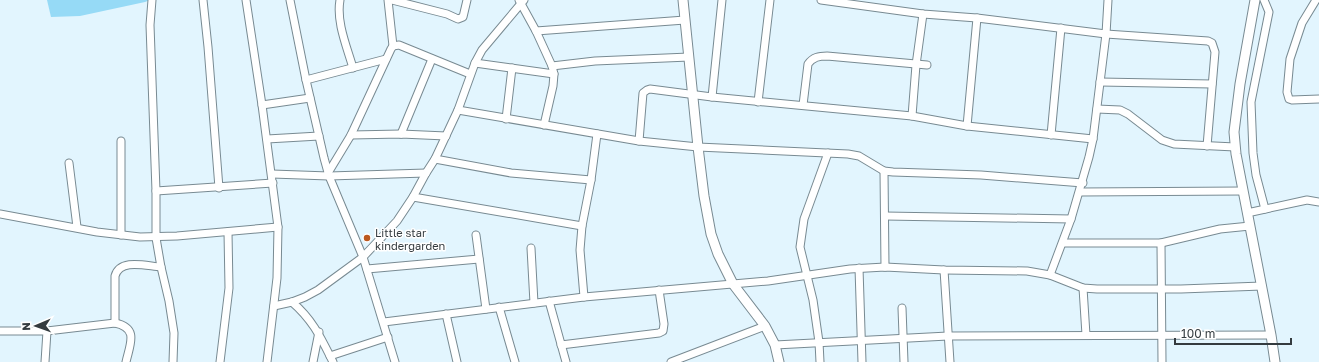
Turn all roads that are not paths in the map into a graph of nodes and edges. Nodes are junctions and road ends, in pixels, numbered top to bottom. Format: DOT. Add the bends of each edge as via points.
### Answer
graph roads {
  1 [pos="152,0"];
  2 [pos="203,0"];
  3 [pos="246,0"];
  4 [pos="290,0"];
  5 [pos="340,0"];
  6 [pos="388,0"];
  7 [pos="392,0"];
  8 [pos="467,0"];
  9 [pos="683,0"];
  10 [pos="722,0"];
  11 [pos="770,0"];
  12 [pos="820,0"];
  13 [pos="1108,0"];
  14 [pos="1255,0"];
  15 [pos="1264,0"];
  16 [pos="1316,0"];
  17 [pos="521,1"];
  18 [pos="874,4"];
  19 [pos="923,14"];
  20 [pos="977,18"];
  21 [pos="685,20"];
  22 [pos="1061,28"];
  23 [pos="536,31"];
  24 [pos="1106,34"];
  25 [pos="394,46"];
  26 [pos="689,57"];
  27 [pos="432,58"];
  28 [pos="386,59"];
  29 [pos="475,63"];
  30 [pos="916,64"];
  31 [pos="927,65"];
  32 [pos="552,66"];
  33 [pos="353,68"];
  34 [pos="512,68"];
  35 [pos="470,74"];
  36 [pos="554,74"];
  37 [pos="306,80"];
  38 [pos="1100,82"];
  39 [pos="1212,84"];
  40 [pos="692,95"];
  41 [pos="712,97"];
  42 [pos="310,98"];
  43 [pos="1319,99"];
  44 [pos="758,102"];
  45 [pos="262,105"];
  46 [pos="803,105"];
  47 [pos="1097,109"];
  48 [pos="458,110"];
  49 [pos="912,116"];
  50 [pos="506,119"];
  51 [pos="544,125"];
  52 [pos="967,126"];
  53 [pos="401,134"];
  54 [pos="597,134"];
  55 [pos="351,135"];
  56 [pos="1052,135"];
  57 [pos="319,136"];
  58 [pos="446,136"];
  59 [pos="267,139"];
  60 [pos="1093,139"];
  61 [pos="121,141"];
  62 [pos="639,141"];
  63 [pos="1207,146"];
  64 [pos="698,147"];
  65 [pos="1235,147"];
  66 [pos="828,152"];
  67 [pos="435,159"];
  68 [pos="70,163"];
  69 [pos="884,171"];
  70 [pos="426,173"];
  71 [pos="272,174"];
  72 [pos="329,174"];
  73 [pos="591,180"];
  74 [pos="1082,182"];
  75 [pos="273,183"];
  76 [pos="219,188"];
  77 [pos="156,191"];
  78 [pos="1243,191"];
  79 [pos="1080,192"];
  80 [pos="413,197"];
  81 [pos="1319,202"];
  82 [pos="1266,209"];
  83 [pos="1247,213"];
  84 [pos="0,214"];
  85 [pos="885,216"];
  86 [pos="1071,219"];
  87 [pos="582,226"];
  88 [pos="1250,226"];
  89 [pos="77,227"];
  90 [pos="278,227"];
  91 [pos="228,232"];
  92 [pos="121,235"];
  93 [pos="476,235"];
  94 [pos="156,238"];
  95 [pos="1063,242"];
  96 [pos="1160,243"];
  97 [pos="531,248"];
  98 [pos="363,257"];
  99 [pos="479,259"];
  100 [pos="161,267"];
  101 [pos="885,267"];
  102 [pos="859,268"];
  103 [pos="367,269"];
  104 [pos="944,270"];
  105 [pos="808,275"];
  106 [pos="1050,275"];
  107 [pos="733,284"];
  108 [pos="1262,286"];
  109 [pos="1083,288"];
  110 [pos="1162,289"];
  111 [pos="659,290"];
  112 [pos="584,296"];
  113 [pos="549,301"];
  114 [pos="292,302"];
  115 [pos="534,303"];
  116 [pos="274,306"];
  117 [pos="499,307"];
  118 [pos="486,308"];
  119 [pos="902,308"];
  120 [pos="446,314"];
  121 [pos="384,322"];
  122 [pos="115,323"];
  123 [pos="765,326"];
  124 [pos="0,331"];
  125 [pos="47,331"];
  126 [pos="319,332"];
  127 [pos="1086,335"];
  128 [pos="1162,335"];
  129 [pos="1271,335"];
  130 [pos="948,336"];
  131 [pos="388,337"];
  132 [pos="903,339"];
  133 [pos="861,340"];
  134 [pos="819,342"];
  135 [pos="561,345"];
  136 [pos="775,345"];
  137 [pos="332,359"];
  138 [pos="688,359"];
  139 [pos="45,362"];
  140 [pos="126,362"];
  141 [pos="173,362"];
  142 [pos="220,362"];
  143 [pos="267,362"];
  144 [pos="313,362"];
  145 [pos="396,362"];
  146 [pos="457,362"];
  147 [pos="515,362"];
  148 [pos="566,362"];
  149 [pos="671,362"];
  150 [pos="779,362"];
  151 [pos="820,362"];
  152 [pos="862,362"];
  153 [pos="904,362"];
  154 [pos="950,362"];
  155 [pos="1162,362"];
  156 [pos="1275,362"];
  1 -- 77 [label="street" via="150,25"];
  2 -- 76 [label="street"];
  3 -- 45 [label="street"];
  4 -- 37 [label="street"];
  5 -- 33 [label="street" via="340,22"];
  6 -- 25 [label="street"];
  7 -- 8 [label="street" via="458,19 463,17"];
  9 -- 21 [label="street"];
  10 -- 41 [label="street"];
  11 -- 44 [label="street"];
  12 -- 18 [label="street"];
  13 -- 24 [label="street"];
  14 -- 65 [label="street" via="1240,84 1234,132"];
  15 -- 82 [label="street" via="1268,12 1251,102 1256,175"];
  16 -- 43 [label="street" via="1302,23 1291,53 1287,92 1289,99 1292,100"];
  17 -- 23 [label="street"];
  17 -- 29 [label="street" via="482,50"];
  18 -- 19 [label="street"];
  19 -- 20 [label="street"];
  19 -- 30 [label="street"];
  20 -- 22 [label="street"];
  20 -- 52 [label="street"];
  21 -- 23 [label="street"];
  21 -- 26 [label="street"];
  22 -- 24 [label="street"];
  22 -- 56 [label="street"];
  23 -- 32 [label="street"];
  24 -- 38 [label="street"];
  24 -- 39 [label="street" via="1208,41 1212,43 1215,52"];
  25 -- 27 [label="street" via="399,45"];
  25 -- 28 [label="street"];
  26 -- 32 [label="street" via="595,61"];
  26 -- 40 [label="street"];
  27 -- 35 [label="street"];
  27 -- 53 [label="street"];
  28 -- 33 [label="street"];
  28 -- 55 [label="street"];
  29 -- 34 [label="street"];
  29 -- 35 [label="street"];
  30 -- 31 [label="street"];
  30 -- 46 [label="street" via="827,56 812,58 808,64"];
  30 -- 49 [label="street"];
  32 -- 36 [label="street"];
  33 -- 37 [label="street"];
  34 -- 36 [label="street"];
  34 -- 50 [label="street"];
  35 -- 48 [label="street"];
  36 -- 51 [label="street"];
  37 -- 42 [label="street"];
  38 -- 39 [label="street"];
  38 -- 47 [label="street"];
  39 -- 63 [label="street"];
  40 -- 41 [label="street"];
  40 -- 62 [label="street" via="650,89 644,91"];
  40 -- 64 [label="street"];
  41 -- 44 [label="street"];
  42 -- 45 [label="street"];
  42 -- 57 [label="street"];
  44 -- 46 [label="street"];
  45 -- 59 [label="street"];
  46 -- 49 [label="street"];
  47 -- 60 [label="street"];
  47 -- 63 [label="street" via="1120,110 1162,140 1174,144"];
  48 -- 50 [label="street"];
  48 -- 58 [label="street"];
  49 -- 52 [label="street"];
  50 -- 51 [label="street"];
  51 -- 54 [label="street"];
  52 -- 56 [label="street"];
  53 -- 55 [label="street"];
  53 -- 58 [label="street"];
  54 -- 62 [label="street"];
  54 -- 73 [label="street"];
  55 -- 72 [label="street"];
  56 -- 60 [label="street"];
  57 -- 59 [label="street"];
  57 -- 72 [label="street"];
  58 -- 67 [label="street"];
  59 -- 71 [label="street"];
  60 -- 74 [label="street"];
  61 -- 92 [label="street"];
  62 -- 64 [label="street"];
  63 -- 65 [label="street"];
  64 -- 66 [label="street"];
  64 -- 107 [label="street" via="711,234"];
  65 -- 78 [label="street"];
  66 -- 69 [label="street" via="859,156"];
  66 -- 105 [label="street" via="804,219 801,235 800,247"];
  67 -- 70 [label="street"];
  67 -- 73 [label="street" via="511,173"];
  68 -- 89 [label="street"];
  69 -- 74 [label="street"];
  69 -- 85 [label="street"];
  70 -- 72 [label="street"];
  70 -- 80 [label="street"];
  71 -- 72 [label="street"];
  71 -- 75 [label="street"];
  72 -- 98 [label="street"];
  73 -- 87 [label="street"];
  74 -- 79 [label="street"];
  75 -- 76 [label="street"];
  75 -- 90 [label="street"];
  76 -- 77 [label="street"];
  77 -- 94 [label="street"];
  78 -- 79 [label="street"];
  78 -- 83 [label="street"];
  79 -- 86 [label="street"];
  80 -- 87 [label="street"];
  80 -- 98 [label="street" via="397,221"];
  81 -- 82 [label="street" via="1307,200"];
  82 -- 83 [label="street"];
  83 -- 88 [label="street"];
  84 -- 89 [label="street"];
  85 -- 86 [label="street"];
  85 -- 101 [label="street"];
  86 -- 95 [label="street"];
  87 -- 112 [label="street" via="580,250"];
  88 -- 96 [label="street" via="1220,229"];
  88 -- 108 [label="street"];
  89 -- 92 [label="street"];
  90 -- 91 [label="street"];
  90 -- 116 [label="street"];
  91 -- 94 [label="street"];
  91 -- 142 [label="street" via="229,288"];
  92 -- 94 [label="street"];
  93 -- 99 [label="street"];
  94 -- 100 [label="street"];
  95 -- 96 [label="street"];
  95 -- 106 [label="street"];
  96 -- 110 [label="street"];
  97 -- 115 [label="street"];
  98 -- 103 [label="street"];
  98 -- 114 [label="street" via="318,290"];
  99 -- 103 [label="street"];
  99 -- 118 [label="street"];
  100 -- 122 [label="street" via="129,264 116,271"];
  100 -- 141 [label="street" via="174,334"];
  101 -- 102 [label="street"];
  101 -- 104 [label="street"];
  102 -- 105 [label="street"];
  102 -- 133 [label="street"];
  103 -- 121 [label="street"];
  104 -- 106 [label="street" via="1027,271"];
  104 -- 130 [label="street"];
  105 -- 107 [label="street"];
  105 -- 134 [label="street"];
  106 -- 109 [label="street"];
  107 -- 111 [label="street"];
  107 -- 123 [label="street"];
  108 -- 110 [label="street"];
  108 -- 129 [label="street"];
  109 -- 110 [label="street"];
  109 -- 127 [label="street"];
  110 -- 128 [label="street"];
  111 -- 112 [label="street"];
  111 -- 135 [label="street" via="663,331"];
  112 -- 113 [label="street"];
  113 -- 115 [label="street"];
  113 -- 135 [label="street"];
  114 -- 116 [label="street"];
  114 -- 126 [label="street"];
  115 -- 117 [label="street"];
  116 -- 143 [label="street"];
  117 -- 118 [label="street"];
  117 -- 147 [label="street"];
  118 -- 120 [label="street"];
  119 -- 132 [label="street"];
  120 -- 121 [label="street"];
  120 -- 146 [label="street"];
  121 -- 131 [label="street"];
  122 -- 125 [label="street"];
  122 -- 140 [label="street" via="130,331"];
  123 -- 136 [label="street"];
  123 -- 138 [label="street"];
  124 -- 125 [label="street"];
  125 -- 139 [label="street"];
  126 -- 137 [label="street"];
  126 -- 144 [label="street"];
  127 -- 128 [label="street"];
  127 -- 130 [label="street"];
  128 -- 129 [label="street"];
  128 -- 155 [label="street"];
  129 -- 156 [label="street"];
  130 -- 132 [label="street"];
  130 -- 154 [label="street"];
  131 -- 137 [label="street"];
  131 -- 145 [label="street"];
  132 -- 133 [label="street"];
  132 -- 153 [label="street"];
  133 -- 134 [label="street"];
  133 -- 152 [label="street"];
  134 -- 136 [label="street"];
  134 -- 151 [label="street"];
  135 -- 148 [label="street"];
  136 -- 150 [label="street"];
  138 -- 149 [label="street"];
}
